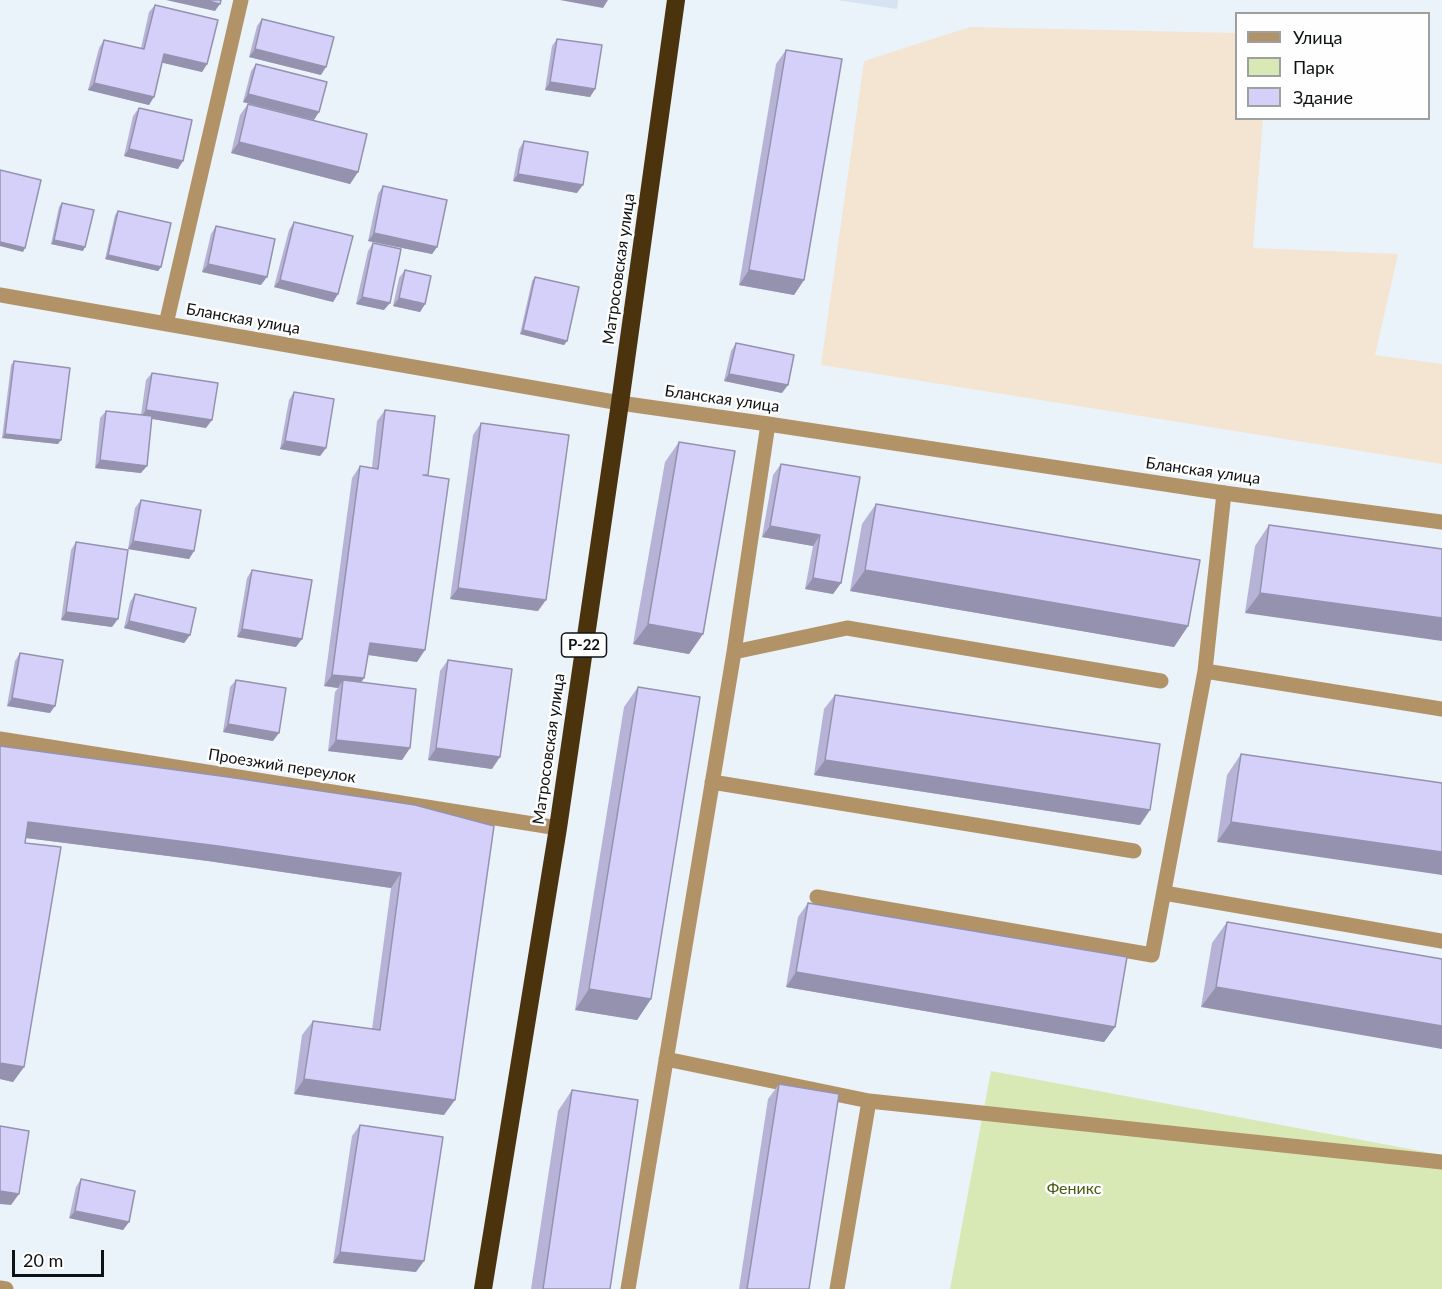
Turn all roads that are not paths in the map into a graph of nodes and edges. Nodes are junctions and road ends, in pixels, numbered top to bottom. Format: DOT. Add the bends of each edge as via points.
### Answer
graph roads {
  1 [pos="241,0"];
  2 [pos="676,0"];
  3 [pos="0,295"];
  4 [pos="166,324"];
  5 [pos="620,403"];
  6 [pos="768,424"];
  7 [pos="1224,493"];
  8 [pos="1442,522"];
  9 [pos="734,652"];
  10 [pos="1205,671"];
  11 [pos="1161,681"];
  12 [pos="1442,709"];
  13 [pos="0,739"];
  14 [pos="712,782"];
  15 [pos="558,828"];
  16 [pos="1134,851"];
  17 [pos="1164,893"];
  18 [pos="818,897"];
  19 [pos="1442,941"];
  20 [pos="666,1059"];
  21 [pos="869,1101"];
  22 [pos="1442,1162"];
  23 [pos="0,1288"];
  24 [pos="6,1289"];
  25 [pos="483,1289"];
  26 [pos="628,1289"];
  27 [pos="837,1289"];
  1 -- 4 [label="street"];
  2 -- 5 [label="highway, Матросовская улица / Р-22"];
  3 -- 4 [label="street, Бланская улица"];
  4 -- 5 [label="street, Бланская улица"];
  5 -- 6 [label="street, Бланская улица"];
  5 -- 15 [label="highway, Матросовская улица / Р-22"];
  6 -- 7 [label="street, Бланская улица"];
  6 -- 9 [label="street"];
  7 -- 8 [label="street, Бланская улица"];
  7 -- 10 [label="street"];
  9 -- 11 [label="street" via="847,628"];
  9 -- 14 [label="street"];
  10 -- 12 [label="street"];
  10 -- 17 [label="street"];
  13 -- 15 [label="street, Проезжий переулок"];
  14 -- 16 [label="street"];
  14 -- 20 [label="street"];
  15 -- 25 [label="highway, Матросовская улица / Р-22"];
  17 -- 18 [label="street" via="1152,955"];
  17 -- 19 [label="street"];
  20 -- 21 [label="street"];
  20 -- 26 [label="street"];
  21 -- 22 [label="street"];
  21 -- 27 [label="street"];
  23 -- 24 [label="street"];
}
